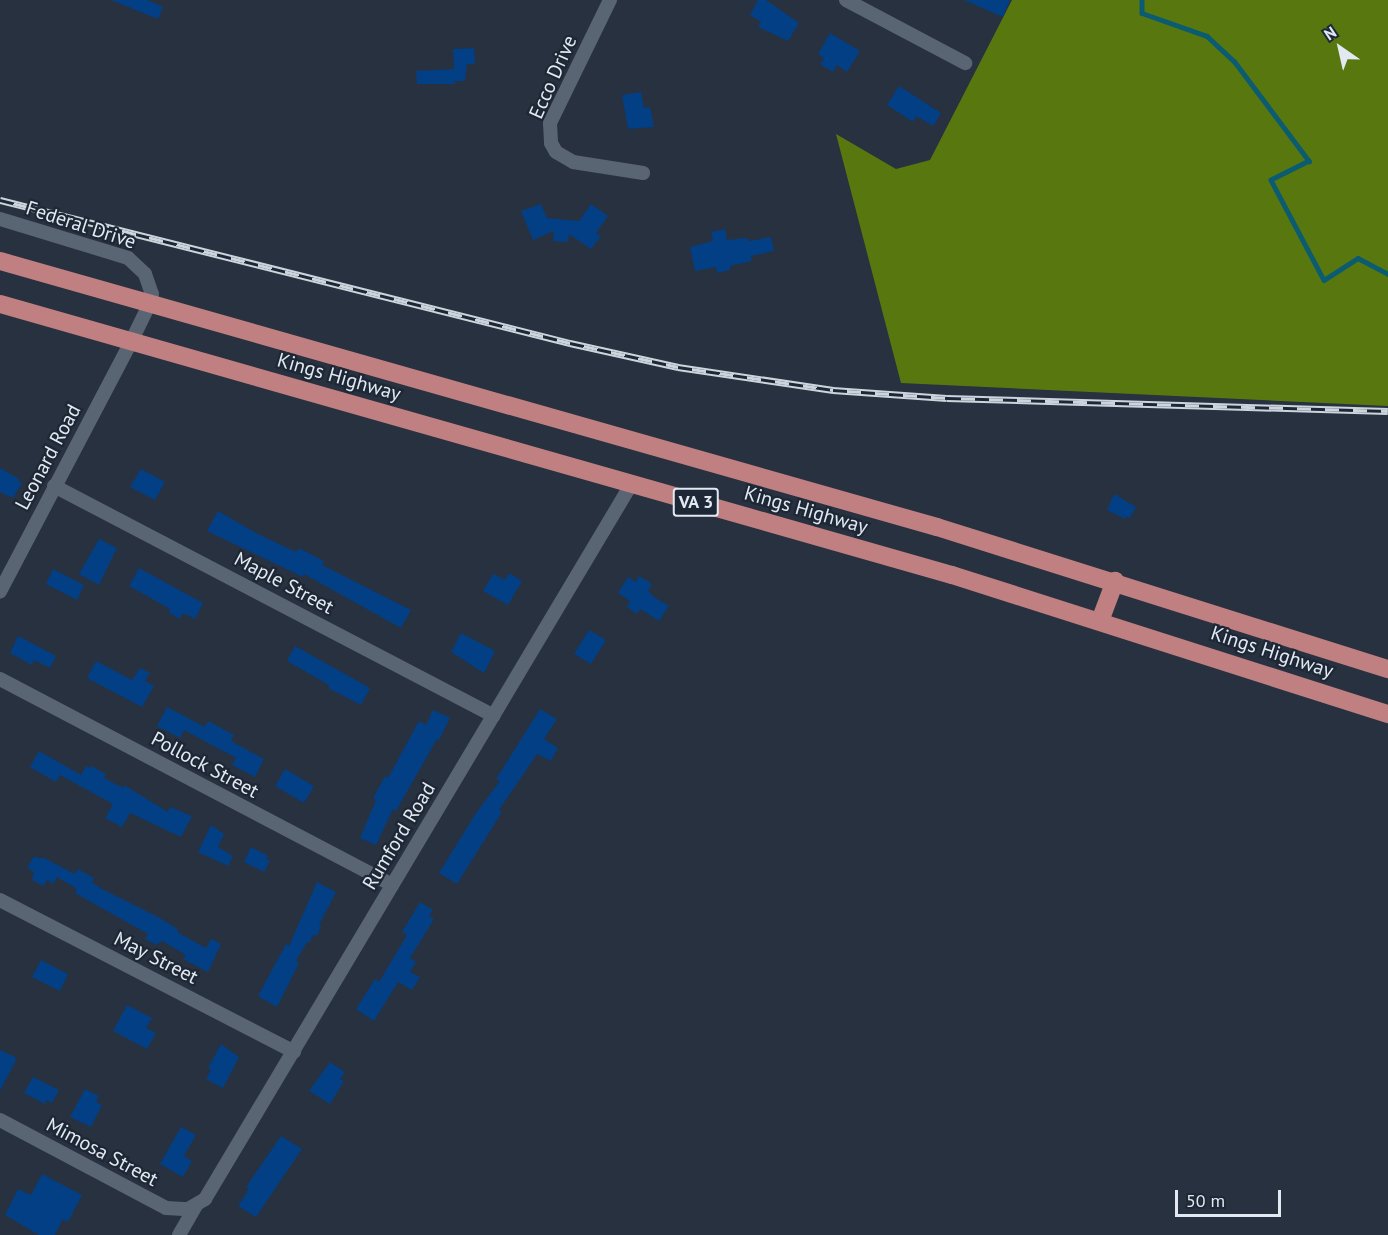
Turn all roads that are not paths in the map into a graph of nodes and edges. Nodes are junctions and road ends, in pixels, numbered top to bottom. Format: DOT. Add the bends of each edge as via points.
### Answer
graph roads {
  1 [pos="610,0"];
  2 [pos="846,0"];
  3 [pos="965,63"];
  4 [pos="644,173"];
  5 [pos="0,219"];
  6 [pos="0,261"];
  7 [pos="150,303"];
  8 [pos="0,304"];
  9 [pos="132,342"];
  10 [pos="632,483"];
  11 [pos="54,486"];
  12 [pos="1115,582"];
  13 [pos="0,592"];
  14 [pos="1100,621"];
  15 [pos="1388,669"];
  16 [pos="0,678"];
  17 [pos="1388,714"];
  18 [pos="494,716"];
  19 [pos="392,885"];
  20 [pos="0,900"];
  21 [pos="294,1052"];
  22 [pos="0,1120"];
  23 [pos="192,1208"];
  24 [pos="179,1235"];
  1 -- 4 [label="street, Ecco Drive" via="550,123 550,143 556,152 573,162"];
  2 -- 3 [label="street"];
  5 -- 7 [label="street, Federal Drive" via="128,258 145,274 152,294"];
  6 -- 7 [label="highway, Kings Highway / VA 3"];
  7 -- 9 [label="street"];
  7 -- 12 [label="highway, Kings Highway / VA 3" via="688,455"];
  8 -- 9 [label="highway, Kings Highway / VA 3"];
  9 -- 10 [label="highway, Kings Highway / VA 3"];
  9 -- 11 [label="street, Leonard Road"];
  10 -- 14 [label="highway, Kings Highway / VA 3"];
  10 -- 18 [label="street, Rumford Road"];
  11 -- 13 [label="street, Leonard Road"];
  11 -- 18 [label="street, Maple Street"];
  12 -- 14 [label="highway"];
  12 -- 15 [label="highway, Kings Highway / VA 3"];
  14 -- 17 [label="highway, Kings Highway / VA 3"];
  16 -- 19 [label="street, Pollock Street"];
  18 -- 19 [label="street, Rumford Road"];
  19 -- 21 [label="street, Rumford Road"];
  20 -- 21 [label="street, May Street"];
  21 -- 23 [label="street, Rumford Road" via="209,1194"];
  22 -- 23 [label="street, Mimosa Street" via="166,1208"];
  23 -- 24 [label="street, Rumford Road"];
}
